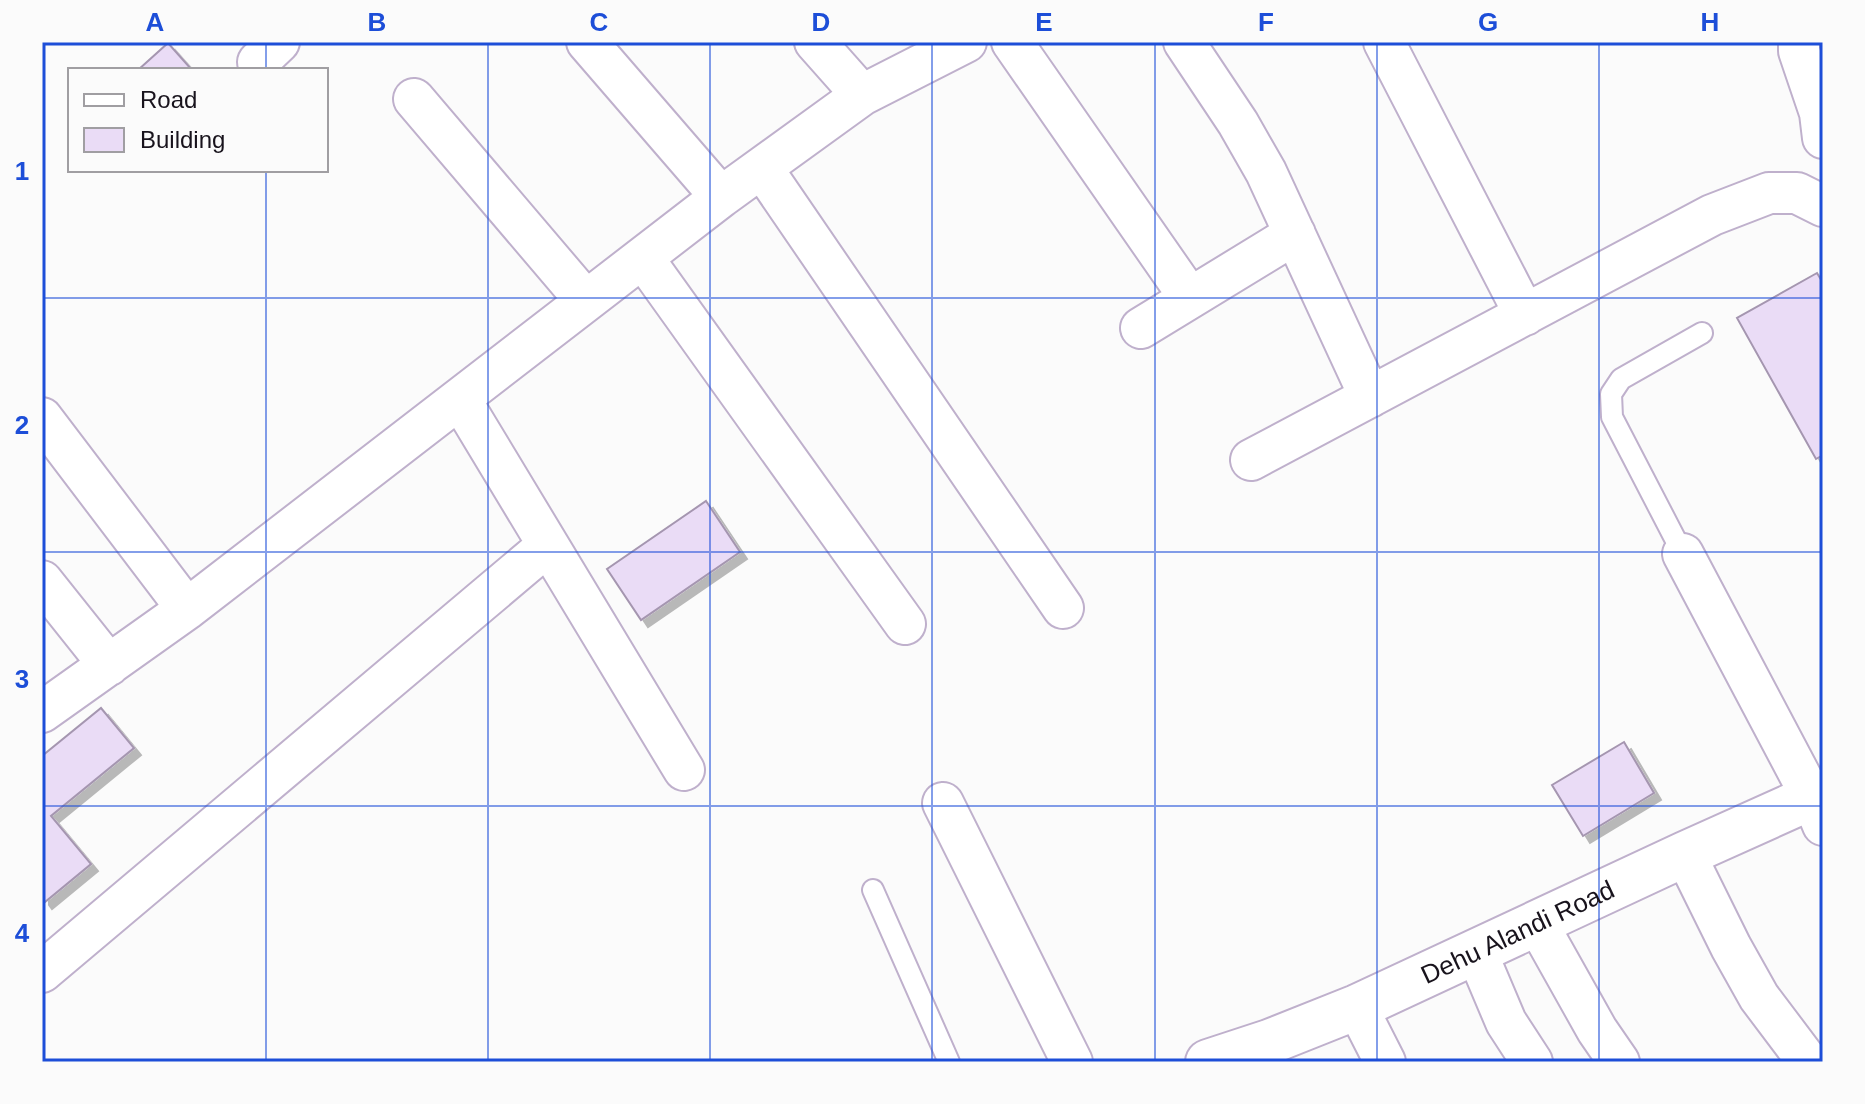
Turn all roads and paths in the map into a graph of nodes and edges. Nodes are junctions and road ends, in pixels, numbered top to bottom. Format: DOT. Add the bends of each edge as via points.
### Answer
graph roads {
  1 [pos="587,42"];
  2 [pos="815,42"];
  3 [pos="966,42"];
  4 [pos="1012,42"];
  5 [pos="1184,42"];
  6 [pos="1384,42"];
  7 [pos="1799,42"];
  8 [pos="862,95"];
  9 [pos="414,99"];
  10 [pos="1823,138"];
  11 [pos="762,168"];
  12 [pos="721,197"];
  13 [pos="1810,200"];
  14 [pos="1295,234"];
  15 [pos="643,258"];
  16 [pos="1190,298"];
  17 [pos="586,301"];
  18 [pos="1525,315"];
  19 [pos="1141,328"];
  20 [pos="1702,333"];
  21 [pos="1370,397"];
  22 [pos="460,399"];
  23 [pos="42,418"];
  24 [pos="1251,460"];
  25 [pos="547,546"];
  26 [pos="1683,554"];
  27 [pos="42,581"];
  28 [pos="1063,608"];
  29 [pos="187,609"];
  30 [pos="905,624"];
  31 [pos="109,665"];
  32 [pos="42,712"];
  33 [pos="684,770"];
  34 [pos="943,803"];
  35 [pos="1819,804"];
  36 [pos="1685,854"];
  37 [pos="873,890"];
  38 [pos="1537,923"];
  39 [pos="1476,951"];
  40 [pos="42,972"];
  41 [pos="1357,1007"];
  42 [pos="949,1062"];
  43 [pos="1072,1062"];
  44 [pos="1208,1062"];
  45 [pos="1385,1062"];
  46 [pos="1532,1062"];
  47 [pos="1619,1062"];
  48 [pos="1808,1062"];
  1 -- 12 [label="street"];
  2 -- 8 [label="street"];
  3 -- 8 [label="street"];
  4 -- 16 [label="street"];
  5 -- 14 [label="street" via="1252,147"];
  6 -- 18 [label="street"];
  7 -- 10 [label="street"];
  8 -- 11 [label="street"];
  9 -- 17 [label="street"];
  10 -- 13 [label="street" via="1809,177"];
  11 -- 12 [label="street"];
  11 -- 28 [label="street"];
  12 -- 15 [label="street"];
  13 -- 18 [label="street" via="1769,193 1712,215"];
  14 -- 16 [label="street"];
  14 -- 21 [label="street"];
  15 -- 17 [label="street"];
  15 -- 30 [label="street"];
  16 -- 19 [label="street"];
  17 -- 22 [label="street"];
  18 -- 21 [label="street"];
  20 -- 26 [label="lane" via="1621,379 1611,394 1612,417"];
  21 -- 24 [label="street"];
  22 -- 25 [label="street"];
  22 -- 29 [label="street"];
  23 -- 29 [label="street"];
  25 -- 33 [label="street"];
  25 -- 40 [label="street"];
  26 -- 35 [label="street"];
  27 -- 31 [label="street"];
  29 -- 31 [label="street"];
  31 -- 32 [label="street"];
  34 -- 43 [label="street"];
  35 -- 36 [label="main road, Dehu Alandi Road"];
  36 -- 38 [label="main road, Dehu Alandi Road"];
  36 -- 48 [label="street" via="1759,997"];
  37 -- 42 [label="lane"];
  38 -- 39 [label="main road, Dehu Alandi Road"];
  38 -- 47 [label="street"];
  39 -- 41 [label="main road, Dehu Alandi Road"];
  39 -- 46 [label="street" via="1506,1022"];
  41 -- 44 [label="main road, Dehu Alandi Road"];
  41 -- 45 [label="street"];
}
